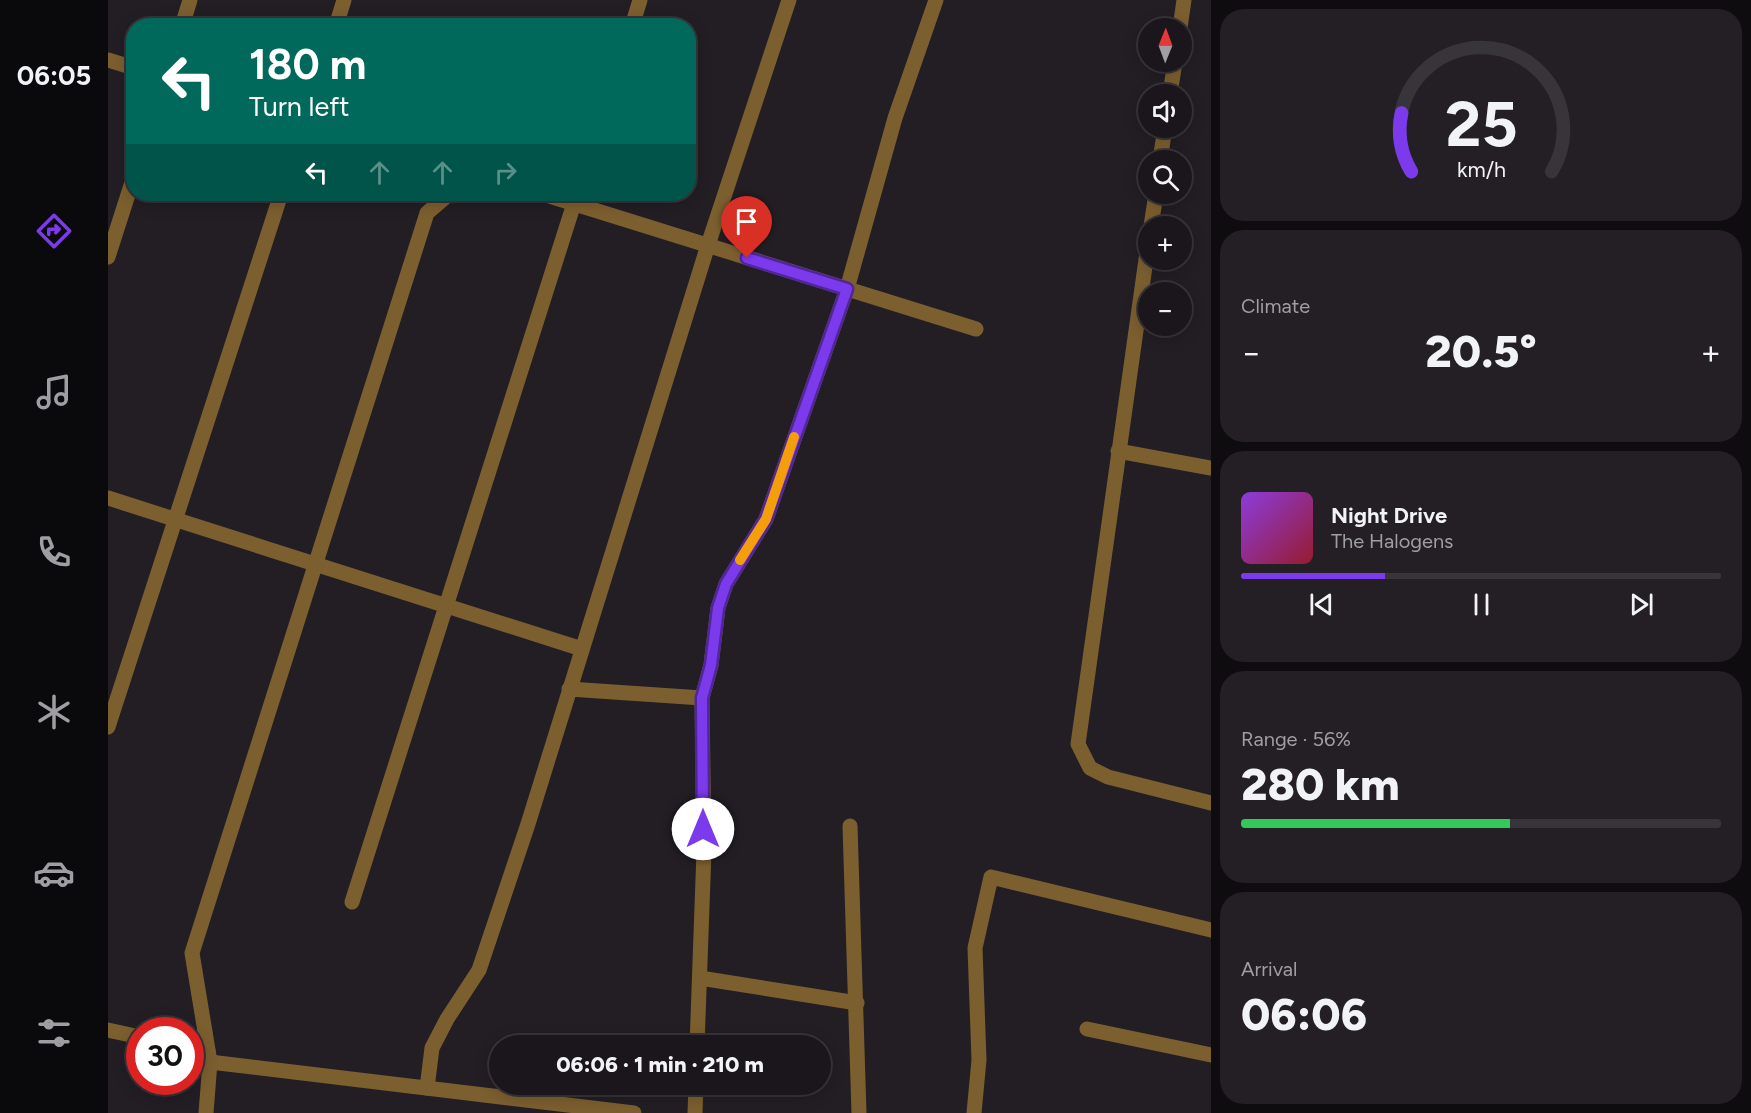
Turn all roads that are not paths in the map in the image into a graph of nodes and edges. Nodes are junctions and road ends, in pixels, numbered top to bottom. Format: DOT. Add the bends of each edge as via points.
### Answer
graph roads {
  1 [pos="190,0"];
  2 [pos="344,0"];
  3 [pos="640,0"];
  4 [pos="789,0"];
  5 [pos="936,0"];
  6 [pos="1184,0"];
  7 [pos="184,18"];
  8 [pos="338,18"];
  9 [pos="634,18"];
  10 [pos="1181,18"];
  11 [pos="108,60"];
  12 [pos="126,66"];
  13 [pos="126,201"];
  14 [pos="279,201"];
  15 [pos="441,201"];
  16 [pos="574,201"];
  17 [pos="583,201"];
  18 [pos="708,245"];
  19 [pos="108,257"];
  20 [pos="1144,270"];
  21 [pos="847,289"];
  22 [pos="976,329"];
  23 [pos="1118,451"];
  24 [pos="1211,468"];
  25 [pos="108,498"];
  26 [pos="173,519"];
  27 [pos="315,564"];
  28 [pos="445,604"];
  29 [pos="582,649"];
  30 [pos="569,689"];
  31 [pos="702,698"];
  32 [pos="108,727"];
  33 [pos="1211,802"];
  34 [pos="850,826"];
  35 [pos="352,902"];
  36 [pos="1211,930"];
  37 [pos="700,978"];
  38 [pos="857,1003"];
  39 [pos="1087,1029"];
  40 [pos="108,1030"];
  41 [pos="126,1034"];
  42 [pos="697,1035"];
  43 [pos="204,1054"];
  44 [pos="1211,1055"];
  45 [pos="209,1056"];
  46 [pos="427,1088"];
  47 [pos="696,1095"];
  48 [pos="206,1113"];
  49 [pos="634,1113"];
  50 [pos="695,1113"];
  51 [pos="860,1113"];
  52 [pos="974,1113"];
  1 -- 7 [label="street"];
  2 -- 8 [label="street"];
  3 -- 9 [label="street"];
  4 -- 18 [label="street"];
  5 -- 21 [label="street" via="896,118"];
  6 -- 10 [label="street"];
  11 -- 12 [label="street"];
  13 -- 19 [label="street"];
  14 -- 26 [label="street"];
  15 -- 27 [label="street" via="427,213"];
  16 -- 28 [label="street"];
  17 -- 18 [label="street"];
  18 -- 21 [label="street"];
  18 -- 29 [label="street"];
  20 -- 23 [label="street"];
  21 -- 22 [label="street"];
  21 -- 31 [label="street" via="766,519 726,584"];
  23 -- 24 [label="street"];
  23 -- 33 [label="street" via="1078,744 1090,768 1108,777"];
  25 -- 26 [label="street"];
  26 -- 27 [label="street"];
  26 -- 32 [label="street"];
  27 -- 28 [label="street"];
  27 -- 45 [label="street" via="192,953"];
  28 -- 29 [label="street"];
  28 -- 35 [label="street"];
  29 -- 30 [label="street"];
  30 -- 31 [label="street"];
  30 -- 46 [label="street" via="479,970 432,1048"];
  31 -- 37 [label="street" via="704,851"];
  34 -- 38 [label="street"];
  36 -- 52 [label="street" via="991,877 975,948 979,1060"];
  37 -- 38 [label="street"];
  37 -- 42 [label="street"];
  38 -- 51 [label="street"];
  39 -- 44 [label="street"];
  40 -- 41 [label="street"];
  43 -- 45 [label="street"];
  45 -- 46 [label="street"];
  45 -- 48 [label="street"];
  46 -- 49 [label="street"];
  47 -- 50 [label="street"];
}
